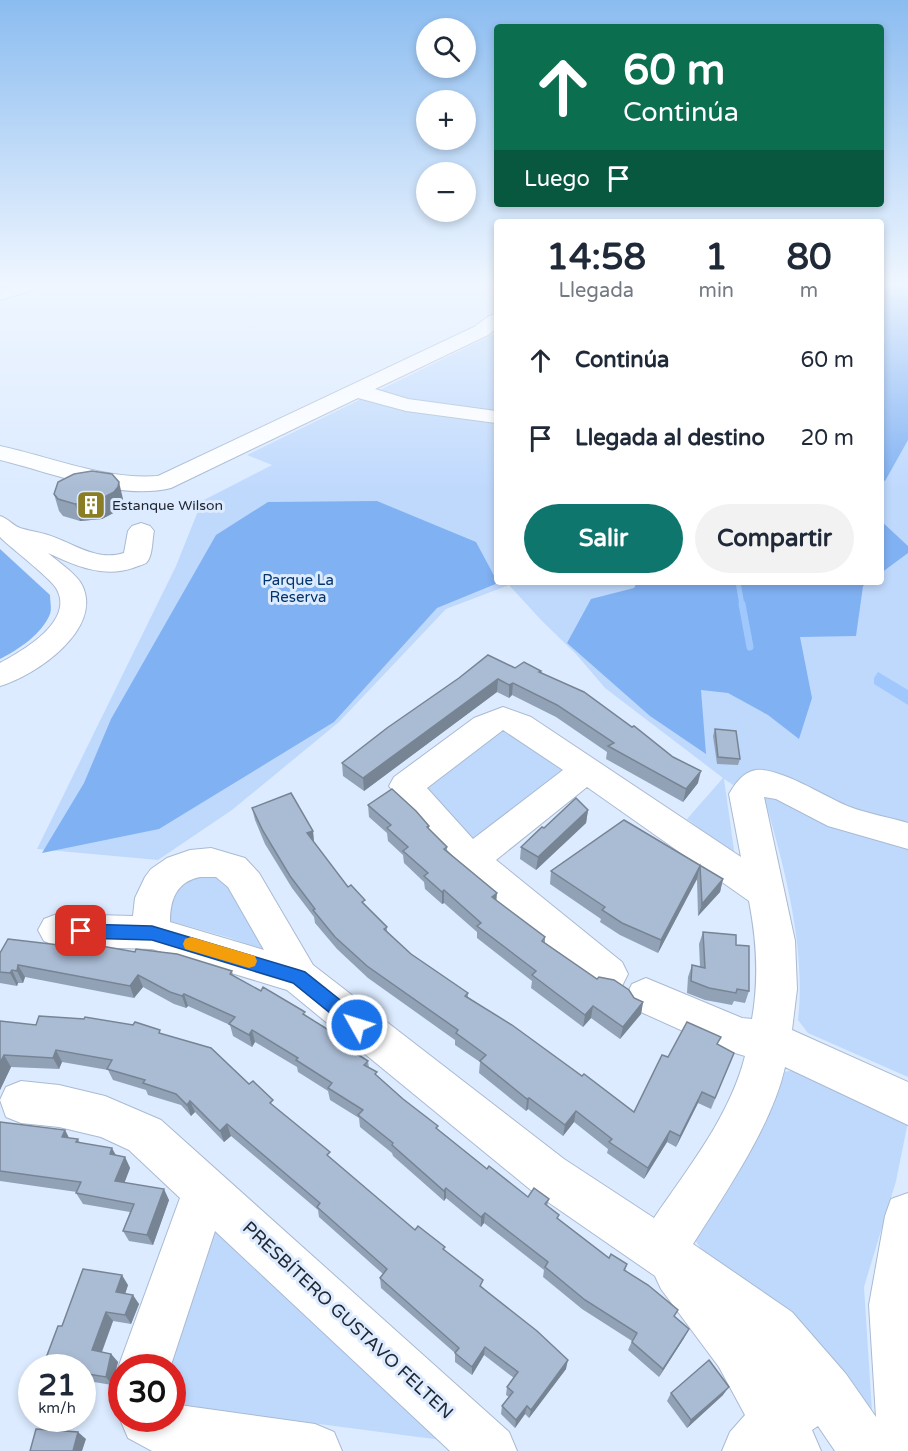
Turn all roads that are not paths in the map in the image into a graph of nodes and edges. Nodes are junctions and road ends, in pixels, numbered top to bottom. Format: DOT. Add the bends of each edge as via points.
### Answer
graph roads {
  1 [pos="432,354"];
  2 [pos="355,390"];
  3 [pos="494,417"];
  4 [pos="0,453"];
  5 [pos="5,529"];
  6 [pos="141,531"];
  7 [pos="0,676"];
  8 [pos="586,770"];
  9 [pos="908,836"];
  10 [pos="471,860"];
  11 [pos="767,894"];
  12 [pos="57,930"];
  13 [pos="152,933"];
  14 [pos="608,974"];
  15 [pos="299,977"];
  16 [pos="646,996"];
  17 [pos="770,1040"];
  18 [pos="21,1102"];
  19 [pos="908,1104"];
  20 [pos="206,1189"];
  21 [pos="908,1216"];
  22 [pos="661,1250"];
  23 [pos="149,1354"];
  24 [pos="827,1393"];
  25 [pos="171,1432"];
  26 [pos="774,1440"];
  27 [pos="315,1451"];
  28 [pos="490,1451"];
  29 [pos="867,1451"];
  30 [pos="905,1451"];
  1 -- 2 [label="street"];
  2 -- 3 [label="street" via="406,405"];
  2 -- 4 [label="street" via="178,477 154,485 109,479"];
  5 -- 6 [label="street" via="113,565 136,558"];
  5 -- 7 [label="street" via="69,586 74,597 67,626 32,659"];
  8 -- 10 [label="street"];
  8 -- 10 [label="street" via="503,718 485,726 406,786"];
  8 -- 11 [label="street"];
  9 -- 11 [label="street" via="840,817 787,790 758,782 746,794"];
  10 -- 14 [label="street"];
  11 -- 17 [label="street" via="776,941 777,989"];
  12 -- 13 [label="street"];
  13 -- 15 [label="street"];
  13 -- 15 [label="street" via="151,908 166,877 191,864 227,865 246,883"];
  15 -- 22 [label="street" via="548,1176"];
  16 -- 17 [label="street" via="740,1037"];
  17 -- 19 [label="street"];
  17 -- 22 [label="street" via="760,1083 728,1147"];
  18 -- 20 [label="street, PRESBÍTERO GUSTAVO FELTEN" via="105,1117 146,1135"];
  20 -- 23 [label="street"];
  20 -- 28 [label="street, PRESBÍTERO GUSTAVO FELTEN"];
  21 -- 30 [label="street" via="894,1305"];
  22 -- 24 [label="street" via="774,1330"];
  22 -- 26 [label="street" via="737,1348"];
  24 -- 26 [label="street"];
  24 -- 29 [label="street"];
  25 -- 27 [label="street"];
}
